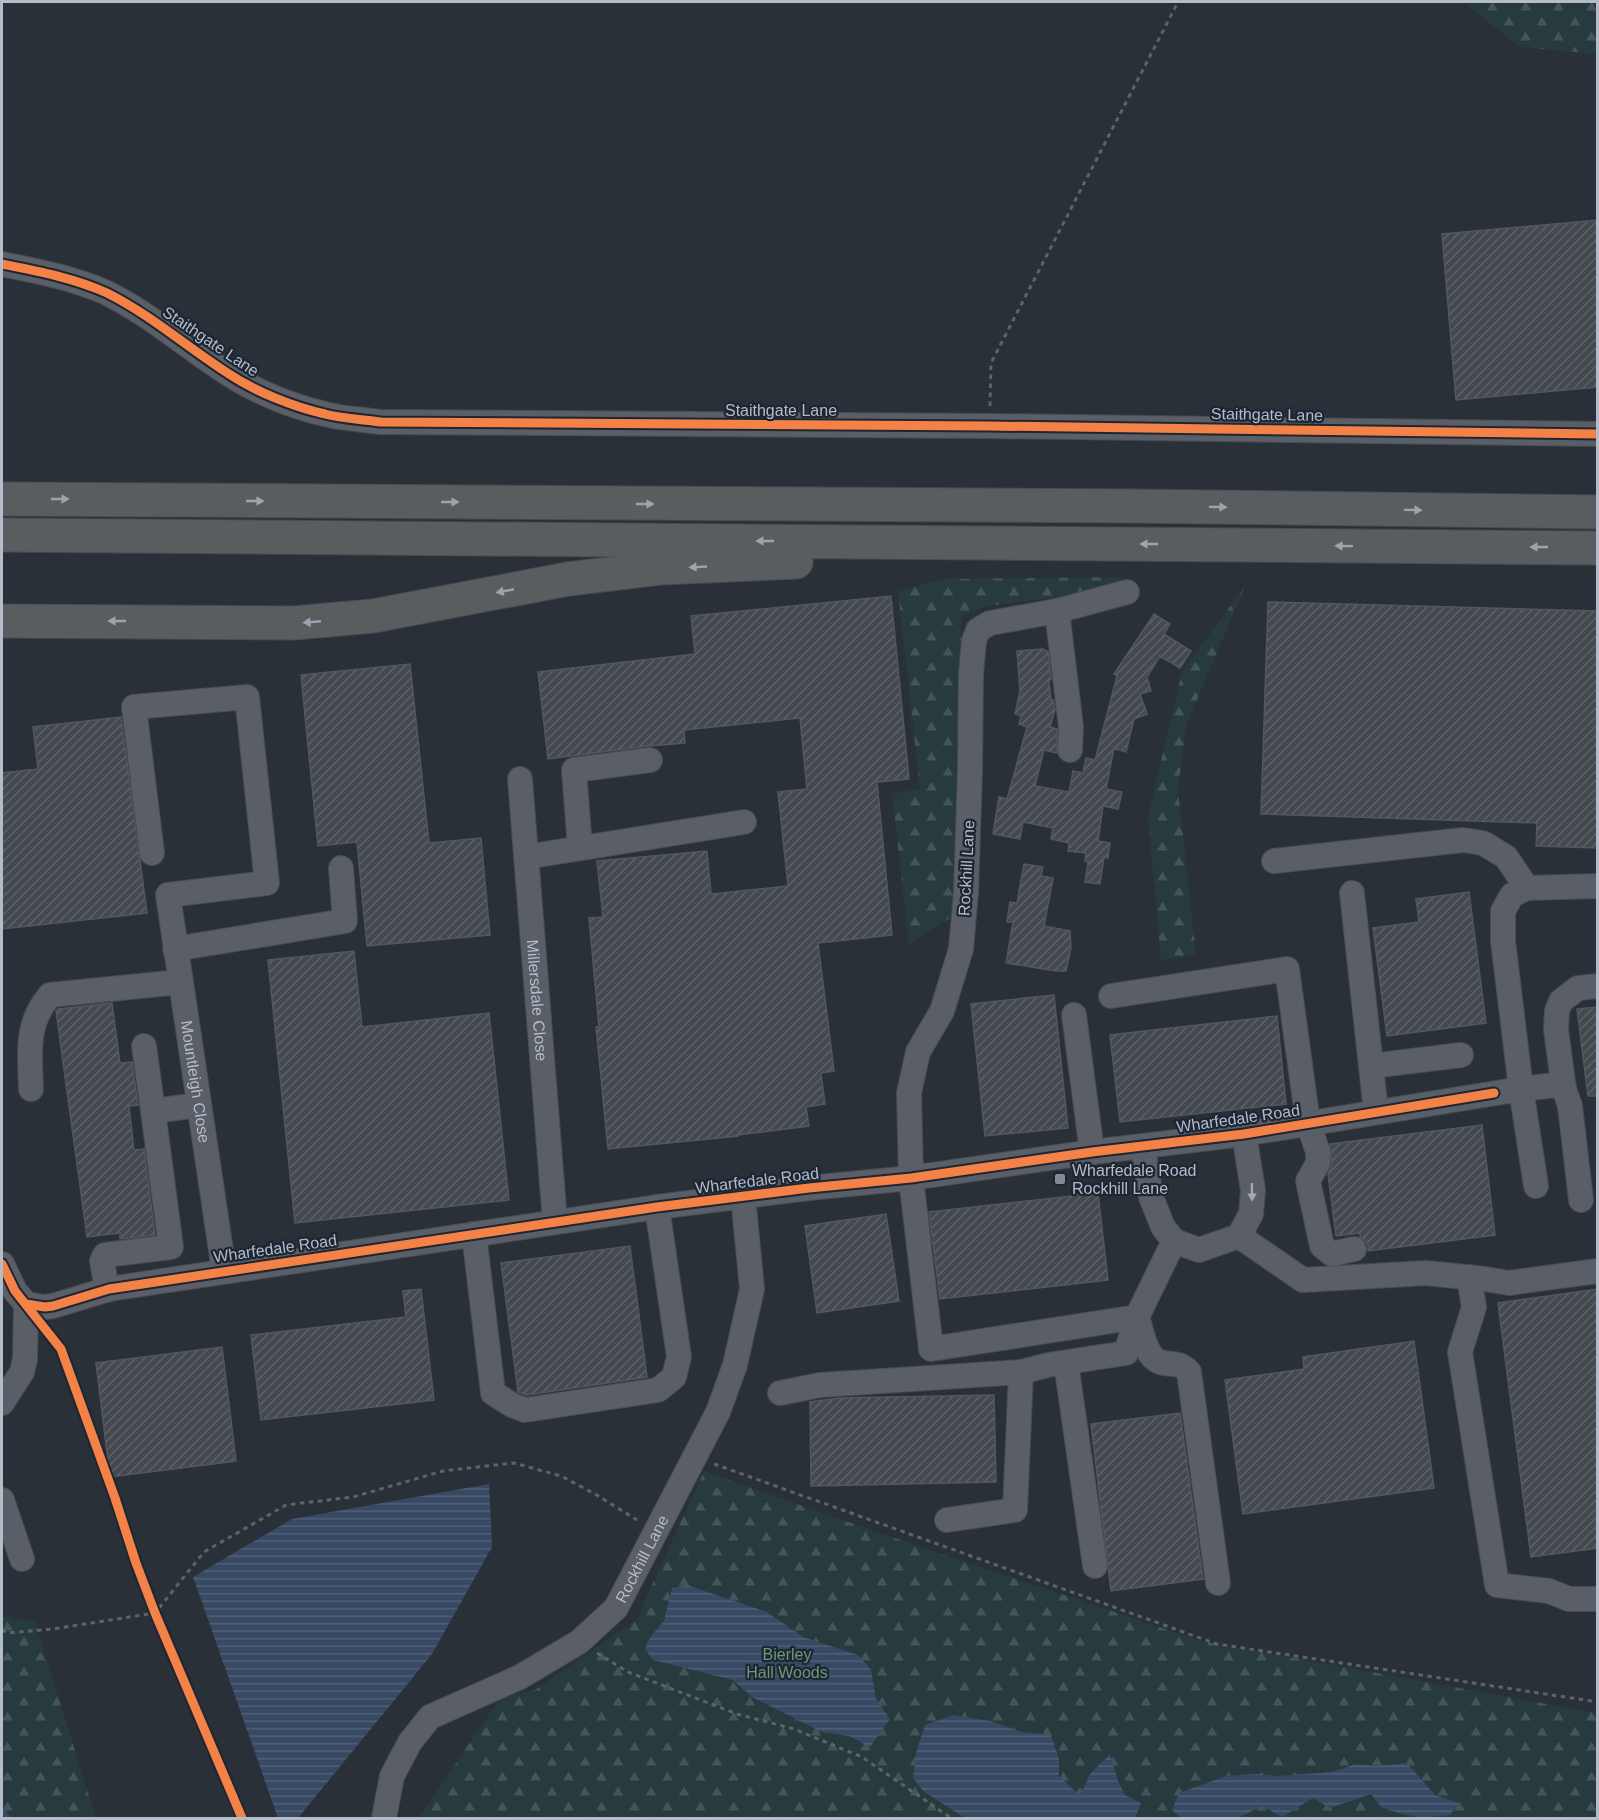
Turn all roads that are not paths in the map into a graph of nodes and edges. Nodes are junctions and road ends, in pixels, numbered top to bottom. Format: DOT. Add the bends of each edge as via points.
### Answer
graph roads {
  1 [pos="2,264"];
  2 [pos="1598,434"];
  3 [pos="2,499"];
  4 [pos="1598,512"];
  5 [pos="2,535"];
  6 [pos="944,542"];
  7 [pos="1598,548"];
  8 [pos="1127,592"];
  9 [pos="1057,611"];
  10 [pos="2,621"];
  11 [pos="1070,750"];
  12 [pos="650,760"];
  13 [pos="520,779"];
  14 [pos="744,822"];
  15 [pos="580,848"];
  16 [pos="152,853"];
  17 [pos="526,857"];
  18 [pos="1274,861"];
  19 [pos="341,868"];
  20 [pos="1598,886"];
  21 [pos="1527,888"];
  22 [pos="1352,893"];
  23 [pos="175,949"];
  24 [pos="180,982"];
  25 [pos="1598,986"];
  26 [pos="1111,996"];
  27 [pos="1074,1015"];
  28 [pos="144,1046"];
  29 [pos="1461,1055"];
  30 [pos="1371,1066"];
  31 [pos="31,1089"];
  32 [pos="1521,1089"];
  33 [pos="1564,1089"];
  34 [pos="199,1106"];
  35 [pos="153,1111"];
  36 [pos="1376,1112"];
  37 [pos="1308,1124"];
  38 [pos="1244,1134"];
  39 [pos="1143,1147"];
  40 [pos="1092,1152"];
  41 [pos="911,1178"];
  42 [pos="1536,1186"];
  43 [pos="743,1196"];
  44 [pos="1581,1200"];
  45 [pos="657,1207"];
  46 [pos="555,1222"];
  47 [pos="474,1234"];
  48 [pos="1239,1236"];
  49 [pos="1174,1242"];
  50 [pos="1354,1249"];
  51 [pos="2,1264"];
  52 [pos="224,1271"];
  53 [pos="1598,1271"];
  54 [pos="1477,1278"];
  55 [pos="107,1290"];
  56 [pos="26,1304"];
  57 [pos="1137,1317"];
  58 [pos="1066,1363"];
  59 [pos="1021,1372"];
  60 [pos="780,1393"];
  61 [pos="2,1402"];
  62 [pos="2,1500"];
  63 [pos="948,1520"];
  64 [pos="21,1559"];
  65 [pos="1095,1566"];
  66 [pos="1218,1583"];
  67 [pos="1598,1599"];
  68 [pos="384,1818"];
  1 -- 2 [label="street, Staithgate Lane" via="106,293 260,392 325,414 380,422"];
  3 -- 4 [label="highway, one-way"];
  6 -- 5 [label="highway, one-way"];
  7 -- 6 [label="highway, one-way"];
  6 -- 10 [label="highway, one-way" via="834,560 660,568 568,579 373,616 294,623"];
  8 -- 9 [label="street, Rockhill Lane"];
  9 -- 11 [label="street" via="1071,727"];
  9 -- 41 [label="street, Rockhill Lane" via="990,622 978,630 974,641 961,950 942,1011 918,1052 909,1093"];
  12 -- 15 [label="street" via="574,770"];
  13 -- 17 [label="street, Millersdale Close"];
  14 -- 15 [label="street"];
  15 -- 17 [label="street"];
  16 -- 23 [label="street, Mountleigh Close" via="134,708 248,698 267,883 168,894"];
  17 -- 46 [label="street, Millersdale Close"];
  18 -- 21 [label="street" via="1463,840 1483,843 1506,857"];
  19 -- 23 [label="street" via="345,921"];
  20 -- 21 [label="street"];
  21 -- 32 [label="street" via="1512,895 1503,912"];
  22 -- 30 [label="street"];
  23 -- 24 [label="street, Mountleigh Close"];
  24 -- 31 [label="street" via="50,995 29,1041"];
  24 -- 34 [label="street, Mountleigh Close"];
  25 -- 33 [label="street" via="1578,988 1561,1001 1557,1011"];
  26 -- 37 [label="street" via="1287,969"];
  27 -- 40 [label="street"];
  28 -- 35 [label="street"];
  29 -- 30 [label="street"];
  30 -- 36 [label="street"];
  32 -- 33 [label="street, Wharfedale Road" via="1556,1085"];
  32 -- 36 [label="street, Wharfedale Road"];
  32 -- 42 [label="street"];
  33 -- 44 [label="street" via="1570,1106"];
  34 -- 35 [label="street"];
  34 -- 52 [label="street, Mountleigh Close"];
  35 -- 55 [label="street" via="171,1247 105,1256 102,1262"];
  36 -- 37 [label="street, Wharfedale Road"];
  37 -- 38 [label="street, Wharfedale Road"];
  37 -- 50 [label="street" via="1318,1152 1318,1163 1308,1181 1322,1246 1332,1254"];
  38 -- 39 [label="street, Wharfedale Road"];
  38 -- 48 [label="street, one-way" via="1253,1190 1251,1214"];
  39 -- 40 [label="street, Wharfedale Road"];
  39 -- 49 [label="street" via="1152,1197 1163,1227"];
  40 -- 41 [label="street, Wharfedale Road"];
  41 -- 43 [label="street, Wharfedale Road"];
  41 -- 57 [label="street, Rockhill Lane" via="931,1349"];
  43 -- 45 [label="street, Wharfedale Road"];
  43 -- 68 [label="street, Rockhill Lane" via="752,1289 735,1365 718,1412 616,1608 579,1642 520,1677 430,1717 410,1742 392,1776"];
  45 -- 46 [label="street, Wharfedale Road"];
  45 -- 47 [label="street" via="679,1358 674,1377 658,1390 537,1409 525,1410 493,1393"];
  46 -- 47 [label="street, Wharfedale Road"];
  47 -- 52 [label="street, Wharfedale Road"];
  48 -- 49 [label="street" via="1199,1250"];
  48 -- 54 [label="street" via="1303,1280 1426,1273"];
  49 -- 57 [label="street"];
  51 -- 56 [label="street"];
  52 -- 55 [label="street, Wharfedale Road"];
  53 -- 54 [label="street" via="1509,1283"];
  54 -- 67 [label="street" via="1474,1307 1460,1352 1497,1585 1549,1591 1569,1599"];
  55 -- 56 [label="street, Wharfedale Road" via="53,1306"];
  56 -- 61 [label="street" via="22,1372"];
  57 -- 58 [label="street" via="1126,1353"];
  57 -- 66 [label="street" via="1148,1352 1158,1361 1183,1366 1189,1372"];
  58 -- 59 [label="street"];
  58 -- 65 [label="street"];
  59 -- 60 [label="street" via="820,1385"];
  59 -- 63 [label="street" via="1015,1510"];
  62 -- 64 [label="street"];
}
